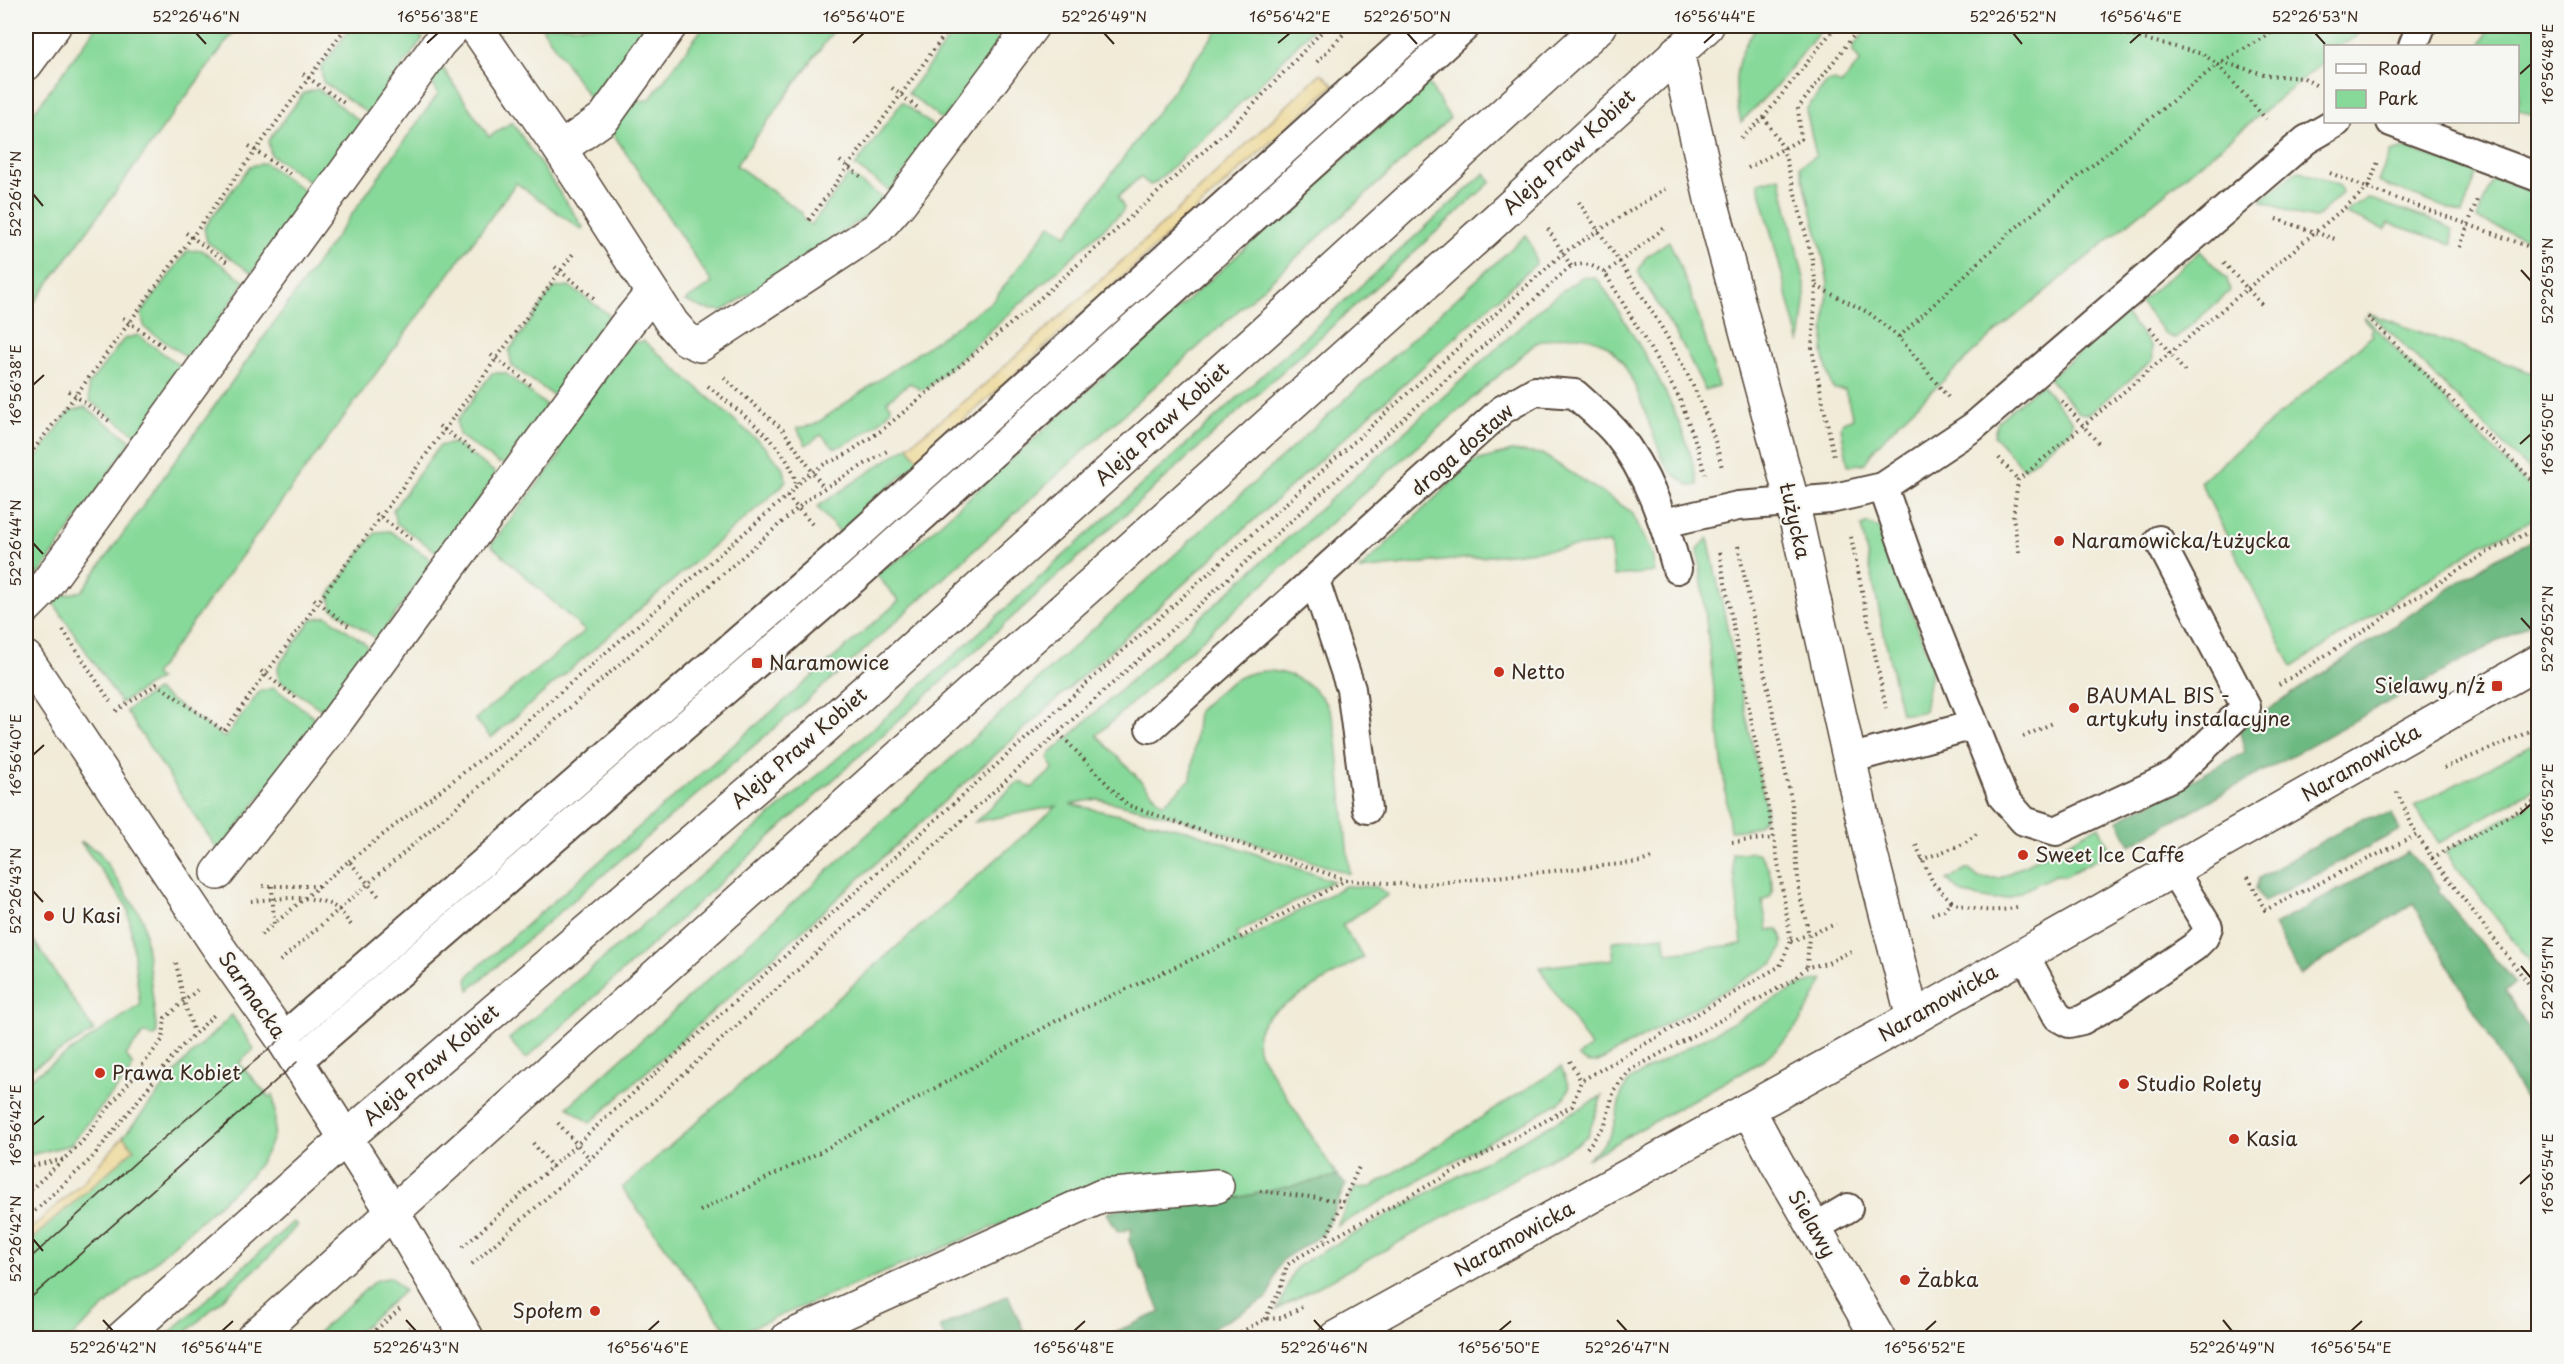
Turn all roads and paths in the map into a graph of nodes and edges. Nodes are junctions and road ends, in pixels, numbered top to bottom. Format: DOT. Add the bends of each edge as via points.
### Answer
graph roads {
  1 [pos="54,26"];
  2 [pos="347,26"];
  3 [pos="455,26"];
  4 [pos="475,26"];
  5 [pos="670,26"];
  6 [pos="951,26"];
  7 [pos="1032,26"];
  8 [pos="1327,26"];
  9 [pos="1351,26"];
  10 [pos="1422,26"];
  11 [pos="1466,26"];
  12 [pos="1600,26"];
  13 [pos="1707,26"];
  14 [pos="1836,26"];
  15 [pos="1861,26"];
  16 [pos="2093,26"];
  17 [pos="2281,26"];
  18 [pos="2421,26"];
  19 [pos="1673,39"];
  20 [pos="2413,45"];
  21 [pos="26,64"];
  22 [pos="1315,64"];
  23 [pos="2220,64"];
  24 [pos="2324,90"];
  25 [pos="2335,123"];
  26 [pos="2394,123"];
  27 [pos="1740,138"];
  28 [pos="249,147"];
  29 [pos="560,149"];
  30 [pos="254,150"];
  31 [pos="2294,151"];
  32 [pos="2492,160"];
  33 [pos="1748,168"];
  34 [pos="2538,177"];
  35 [pos="1573,193"];
  36 [pos="2240,197"];
  37 [pos="325,200"];
  38 [pos="1647,201"];
  39 [pos="809,220"];
  40 [pos="2468,224"];
  41 [pos="1547,226"];
  42 [pos="1667,226"];
  43 [pos="1598,230"];
  44 [pos="186,233"];
  45 [pos="2313,233"];
  46 [pos="2198,234"];
  47 [pos="191,237"];
  48 [pos="2335,239"];
  49 [pos="578,247"];
  50 [pos="2460,248"];
  51 [pos="2538,250"];
  52 [pos="1563,253"];
  53 [pos="1619,262"];
  54 [pos="2538,262"];
  55 [pos="1571,266"];
  56 [pos="1605,273"];
  57 [pos="2534,275"];
  58 [pos="1816,286"];
  59 [pos="262,288"];
  60 [pos="2247,288"];
  61 [pos="652,294"];
  62 [pos="2125,297"];
  63 [pos="2264,307"];
  64 [pos="2368,317"];
  65 [pos="123,318"];
  66 [pos="129,322"];
  67 [pos="1899,337"];
  68 [pos="700,345"];
  69 [pos="2170,352"];
  70 [pos="201,372"];
  71 [pos="2037,372"];
  72 [pos="2186,372"];
  73 [pos="69,391"];
  74 [pos="76,396"];
  75 [pos="2083,425"];
  76 [pos="1973,427"];
  77 [pos="2099,444"];
  78 [pos="146,447"];
  79 [pos="892,448"];
  80 [pos="26,459"];
  81 [pos="814,471"];
  82 [pos="796,485"];
  83 [pos="2538,486"];
  84 [pos="1883,487"];
  85 [pos="824,488"];
  86 [pos="1792,501"];
  87 [pos="1721,510"];
  88 [pos="1664,523"];
  89 [pos="2538,528"];
  90 [pos="2159,540"];
  91 [pos="2019,552"];
  92 [pos="1677,569"];
  93 [pos="1315,581"];
  94 [pos="33,600"];
  95 [pos="26,658"];
  96 [pos="2538,662"];
  97 [pos="2246,707"];
  98 [pos="116,711"];
  99 [pos="1974,725"];
  100 [pos="1150,728"];
  101 [pos="1059,733"];
  102 [pos="1849,759"];
  103 [pos="2393,783"];
  104 [pos="2538,800"];
  105 [pos="2013,808"];
  106 [pos="1368,809"];
  107 [pos="2416,835"];
  108 [pos="1774,838"];
  109 [pos="1732,842"];
  110 [pos="1650,858"];
  111 [pos="2432,858"];
  112 [pos="1921,860"];
  113 [pos="349,861"];
  114 [pos="2244,869"];
  115 [pos="2173,870"];
  116 [pos="218,873"];
  117 [pos="1346,880"];
  118 [pos="367,883"];
  119 [pos="272,886"];
  120 [pos="305,898"];
  121 [pos="273,900"];
  122 [pos="249,901"];
  123 [pos="1951,901"];
  124 [pos="2024,905"];
  125 [pos="388,908"];
  126 [pos="338,909"];
  127 [pos="274,924"];
  128 [pos="1836,924"];
  129 [pos="1809,934"];
  130 [pos="261,936"];
  131 [pos="1791,942"];
  132 [pos="288,954"];
  133 [pos="2024,954"];
  134 [pos="1828,963"];
  135 [pos="1807,968"];
  136 [pos="202,986"];
  137 [pos="2538,996"];
  138 [pos="218,1012"];
  139 [pos="1913,1018"];
  140 [pos="290,1050"];
  141 [pos="1570,1061"];
  142 [pos="1581,1081"];
  143 [pos="1748,1109"];
  144 [pos="551,1115"];
  145 [pos="346,1137"];
  146 [pos="528,1137"];
  147 [pos="578,1145"];
  148 [pos="1583,1152"];
  149 [pos="65,1159"];
  150 [pos="590,1159"];
  151 [pos="26,1167"];
  152 [pos="1359,1167"];
  153 [pos="553,1168"];
  154 [pos="1217,1186"];
  155 [pos="26,1194"];
  156 [pos="1344,1201"];
  157 [pos="1848,1208"];
  158 [pos="700,1211"];
  159 [pos="394,1214"];
  160 [pos="26,1219"];
  161 [pos="1814,1228"];
  162 [pos="1325,1242"];
  163 [pos="459,1251"];
  164 [pos="470,1272"];
  165 [pos="1312,1301"];
  166 [pos="405,1304"];
  167 [pos="1264,1319"];
  168 [pos="122,1338"];
  169 [pos="253,1338"];
  170 [pos="367,1338"];
  171 [pos="467,1338"];
  172 [pos="788,1338"];
  173 [pos="1230,1338"];
  174 [pos="1335,1338"];
  175 [pos="1878,1338"];
  1 -- 21 [label="street"];
  2 -- 30 [label="path"];
  3 -- 37 [label="street"];
  4 -- 29 [label="street"];
  5 -- 29 [label="street" via="604,118"];
  6 -- 39 [label="path"];
  7 -- 68 [label="street" via="878,228"];
  8 -- 81 [label="path" via="1243,116 1026,311 882,430"];
  9 -- 22 [label="path"];
  10 -- 140 [label="lane"];
  11 -- 140 [label="lane" via="857,576"];
  12 -- 145 [label="street, Aleja Praw Kobiet" via="825,727"];
  13 -- 19 [label="street, Aleja Praw Kobiet"];
  14 -- 27 [label="path" via="1764,117"];
  15 -- 33 [label="path" via="1798,108 1801,139"];
  16 -- 23 [label="path" via="2203,54"];
  17 -- 23 [label="path"];
  18 -- 20 [label="lane"];
  19 -- 86 [label="street, Łużycka" via="1713,208"];
  19 -- 159 [label="street, Aleja Praw Kobiet" via="1485,231"];
  23 -- 24 [label="path" via="2267,75 2304,78"];
  23 -- 31 [label="path"];
  23 -- 67 [label="path" via="2013,230"];
  25 -- 31 [label="lane"];
  26 -- 32 [label="lane"];
  28 -- 30 [label="path"];
  29 -- 61 [label="street"];
  30 -- 37 [label="path"];
  30 -- 47 [label="path"];
  31 -- 36 [label="lane"];
  32 -- 34 [label="lane"];
  32 -- 40 [label="path"];
  35 -- 43 [label="path"];
  36 -- 45 [label="path" via="2253,210"];
  36 -- 46 [label="lane"];
  37 -- 59 [label="street"];
  38 -- 43 [label="path"];
  40 -- 45 [label="path" via="2368,188"];
  40 -- 50 [label="path"];
  40 -- 51 [label="path"];
  41 -- 52 [label="path"];
  42 -- 53 [label="path"];
  43 -- 52 [label="path"];
  43 -- 53 [label="path"];
  44 -- 47 [label="path"];
  45 -- 48 [label="path"];
  45 -- 60 [label="path"];
  46 -- 60 [label="path"];
  46 -- 62 [label="lane"];
  47 -- 59 [label="path"];
  47 -- 66 [label="path"];
  49 -- 98 [label="path" via="224,731 157,684"];
  52 -- 55 [label="path"];
  52 -- 147 [label="path"];
  53 -- 56 [label="path"];
  53 -- 87 [label="path" via="1698,396 1720,459"];
  54 -- 57 [label="path"];
  55 -- 56 [label="path" via="1583,263"];
  55 -- 101 [label="path"];
  56 -- 87 [label="path" via="1679,398"];
  58 -- 67 [label="path" via="1869,313"];
  59 -- 70 [label="street"];
  60 -- 63 [label="path"];
  60 -- 69 [label="path"];
  61 -- 68 [label="street" via="686,339"];
  61 -- 116 [label="street" via="333,726"];
  62 -- 69 [label="path"];
  62 -- 71 [label="lane"];
  64 -- 83 [label="path"];
  65 -- 66 [label="path"];
  66 -- 70 [label="path"];
  66 -- 74 [label="path"];
  67 -- 76 [label="path"];
  68 -- 81 [label="path" via="705,362 783,430"];
  68 -- 82 [label="path" via="698,378 785,457"];
  69 -- 72 [label="path"];
  69 -- 75 [label="path"];
  70 -- 78 [label="street"];
  71 -- 75 [label="path"];
  71 -- 76 [label="lane"];
  73 -- 74 [label="path"];
  74 -- 78 [label="path"];
  74 -- 80 [label="path"];
  75 -- 77 [label="path"];
  75 -- 91 [label="path" via="2018,480 2013,517"];
  76 -- 84 [label="lane"];
  78 -- 94 [label="street"];
  79 -- 85 [label="path"];
  81 -- 82 [label="path"];
  81 -- 85 [label="path"];
  82 -- 113 [label="path" via="499,745"];
  84 -- 86 [label="lane" via="1830,499"];
  84 -- 99 [label="lane"];
  85 -- 118 [label="path"];
  86 -- 87 [label="lane"];
  86 -- 102 [label="street, Łużycka"];
  87 -- 88 [label="lane"];
  87 -- 108 [label="path"];
  87 -- 129 [label="path" via="1792,803 1799,891"];
  88 -- 92 [label="lane, droga dostaw"];
  88 -- 93 [label="lane, droga dostaw" via="1643,475 1616,433 1575,394 1535,391 1502,410"];
  89 -- 97 [label="path" via="2484,554"];
  90 -- 97 [label="lane"];
  93 -- 100 [label="lane, droga dostaw"];
  93 -- 106 [label="lane" via="1351,689"];
  95 -- 140 [label="street, Sarmacka"];
  96 -- 115 [label="street, Naramowicka"];
  97 -- 105 [label="lane" via="2175,775 2056,831 2024,821"];
  99 -- 102 [label="lane"];
  99 -- 105 [label="lane" via="2003,796"];
  101 -- 117 [label="path" via="1127,805"];
  101 -- 150 [label="path"];
  102 -- 139 [label="street, Łużycka"];
  103 -- 107 [label="path"];
  104 -- 111 [label="path"];
  105 -- 112 [label="path" via="1963,844"];
  107 -- 111 [label="path"];
  107 -- 114 [label="path" via="2265,910"];
  108 -- 109 [label="path"];
  108 -- 131 [label="path"];
  110 -- 117 [label="path" via="1418,885"];
  111 -- 137 [label="path"];
  113 -- 118 [label="path"];
  113 -- 120 [label="path"];
  115 -- 133 [label="street, Naramowicka"];
  115 -- 133 [label="lane" via="2208,927 2204,937 2114,1002 2082,1020 2068,1023 2058,1017"];
  117 -- 158 [label="path" via="1239,938 1056,1021 822,1151"];
  118 -- 125 [label="path"];
  118 -- 126 [label="path"];
  119 -- 121 [label="path"];
  120 -- 121 [label="path"];
  120 -- 126 [label="path"];
  120 -- 127 [label="path"];
  121 -- 122 [label="path"];
  121 -- 127 [label="path"];
  123 -- 124 [label="path" via="2001,911"];
  126 -- 132 [label="path"];
  127 -- 130 [label="path"];
  128 -- 129 [label="path"];
  129 -- 131 [label="path"];
  129 -- 135 [label="path"];
  131 -- 142 [label="path" via="1780,966"];
  133 -- 139 [label="street, Naramowicka"];
  134 -- 135 [label="path"];
  135 -- 148 [label="path" via="1793,980 1629,1071 1614,1090 1605,1125"];
  136 -- 149 [label="path" via="165,1018 163,1039"];
  138 -- 160 [label="path" via="180,1048 91,1159"];
  139 -- 143 [label="street, Naramowicka"];
  140 -- 145 [label="street, Sarmacka"];
  141 -- 142 [label="path"];
  142 -- 162 [label="path" via="1572,1106"];
  143 -- 161 [label="street, Sielawy"];
  143 -- 174 [label="street, Naramowicka"];
  144 -- 147 [label="path"];
  145 -- 159 [label="street, Sarmacka"];
  145 -- 168 [label="street, Aleja Praw Kobiet"];
  146 -- 153 [label="path"];
  147 -- 150 [label="path"];
  147 -- 153 [label="path"];
  149 -- 151 [label="path"];
  149 -- 155 [label="path"];
  150 -- 164 [label="path" via="477,1258"];
  152 -- 156 [label="path"];
  153 -- 163 [label="path"];
  154 -- 156 [label="path"];
  154 -- 172 [label="street" via="1102,1196"];
  156 -- 162 [label="path"];
  157 -- 161 [label="lane"];
  159 -- 169 [label="street, Aleja Praw Kobiet"];
  159 -- 171 [label="street, Sarmacka"];
  161 -- 175 [label="street, Sielawy"];
  162 -- 167 [label="path" via="1287,1265 1280,1290"];
  165 -- 167 [label="path" via="1281,1318"];
  166 -- 170 [label="path"];
  167 -- 173 [label="path"];
}
